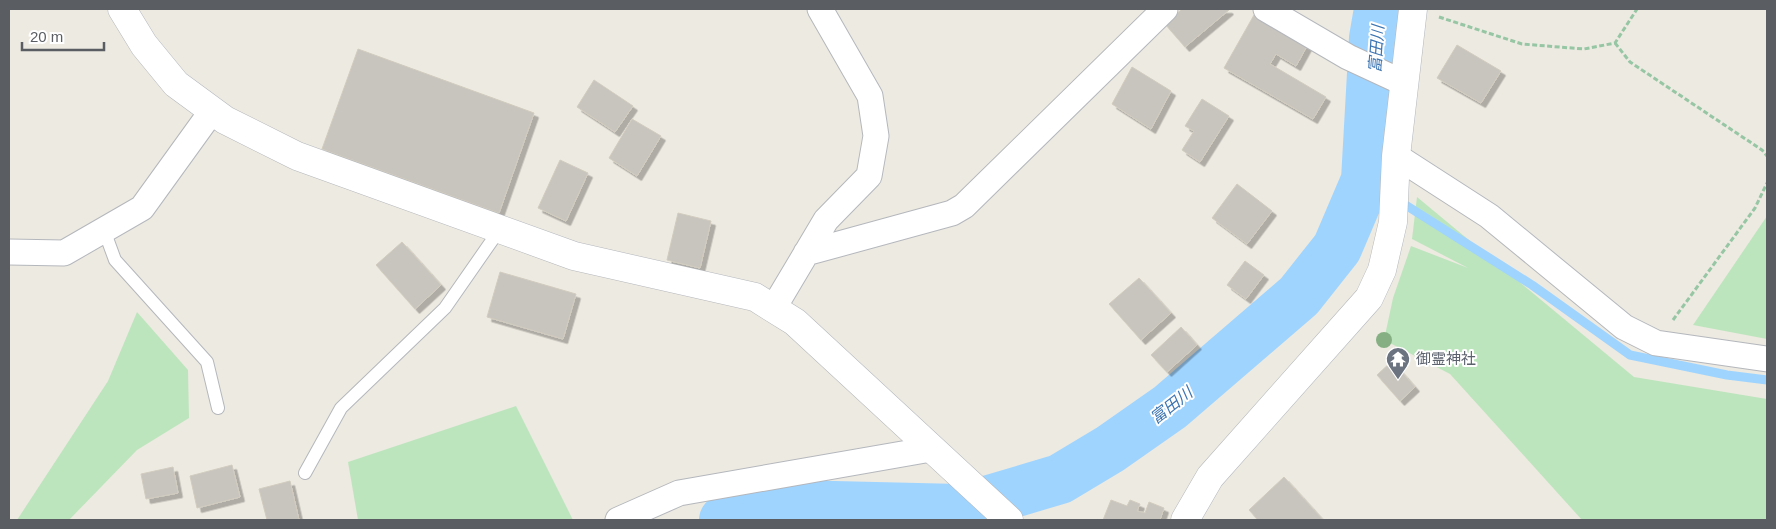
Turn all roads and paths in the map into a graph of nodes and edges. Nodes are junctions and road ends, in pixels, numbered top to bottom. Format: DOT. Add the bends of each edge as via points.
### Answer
graph roads {
  1 [pos="122,9"];
  2 [pos="820,9"];
  3 [pos="1165,9"];
  4 [pos="1266,9"];
  5 [pos="1637,9"];
  6 [pos="1423,12"];
  7 [pos="1616,43"];
  8 [pos="1397,80"];
  9 [pos="212,111"];
  10 [pos="1767,156"];
  11 [pos="1396,165"];
  12 [pos="1767,183"];
  13 [pos="500,229"];
  14 [pos="104,230"];
  15 [pos="9,252"];
  16 [pos="806,253"];
  17 [pos="773,308"];
  18 [pos="1656,342"];
  19 [pos="1767,359"];
  20 [pos="218,408"];
  21 [pos="931,449"];
  22 [pos="305,473"];
  23 [pos="618,520"];
  24 [pos="1010,520"];
  25 [pos="1185,520"];
  1 -- 9 [label="street" via="144,45 176,84"];
  2 -- 16 [label="street" via="870,96 876,136 869,176 826,220"];
  3 -- 16 [label="street" via="964,206"];
  4 -- 8 [label="street"];
  5 -- 7 [label="path"];
  6 -- 7 [label="path" via="1522,44 1584,49"];
  6 -- 8 [label="street"];
  7 -- 10 [label="path" via="1630,62"];
  8 -- 11 [label="street"];
  9 -- 13 [label="street" via="297,156"];
  9 -- 14 [label="street" via="142,208"];
  11 -- 18 [label="street" via="1489,216 1624,327"];
  11 -- 25 [label="street" via="1393,222 1382,270 1369,298 1210,477"];
  12 -- 18 [label="path" via="1755,208"];
  13 -- 17 [label="street" via="574,256 755,297"];
  13 -- 22 [label="lane" via="445,308 341,408"];
  14 -- 15 [label="street" via="64,253"];
  14 -- 20 [label="lane" via="114,260 207,362"];
  16 -- 17 [label="street"];
  17 -- 21 [label="street" via="795,322"];
  18 -- 19 [label="street"];
  21 -- 23 [label="street" via="679,493"];
  21 -- 24 [label="street"];
}
